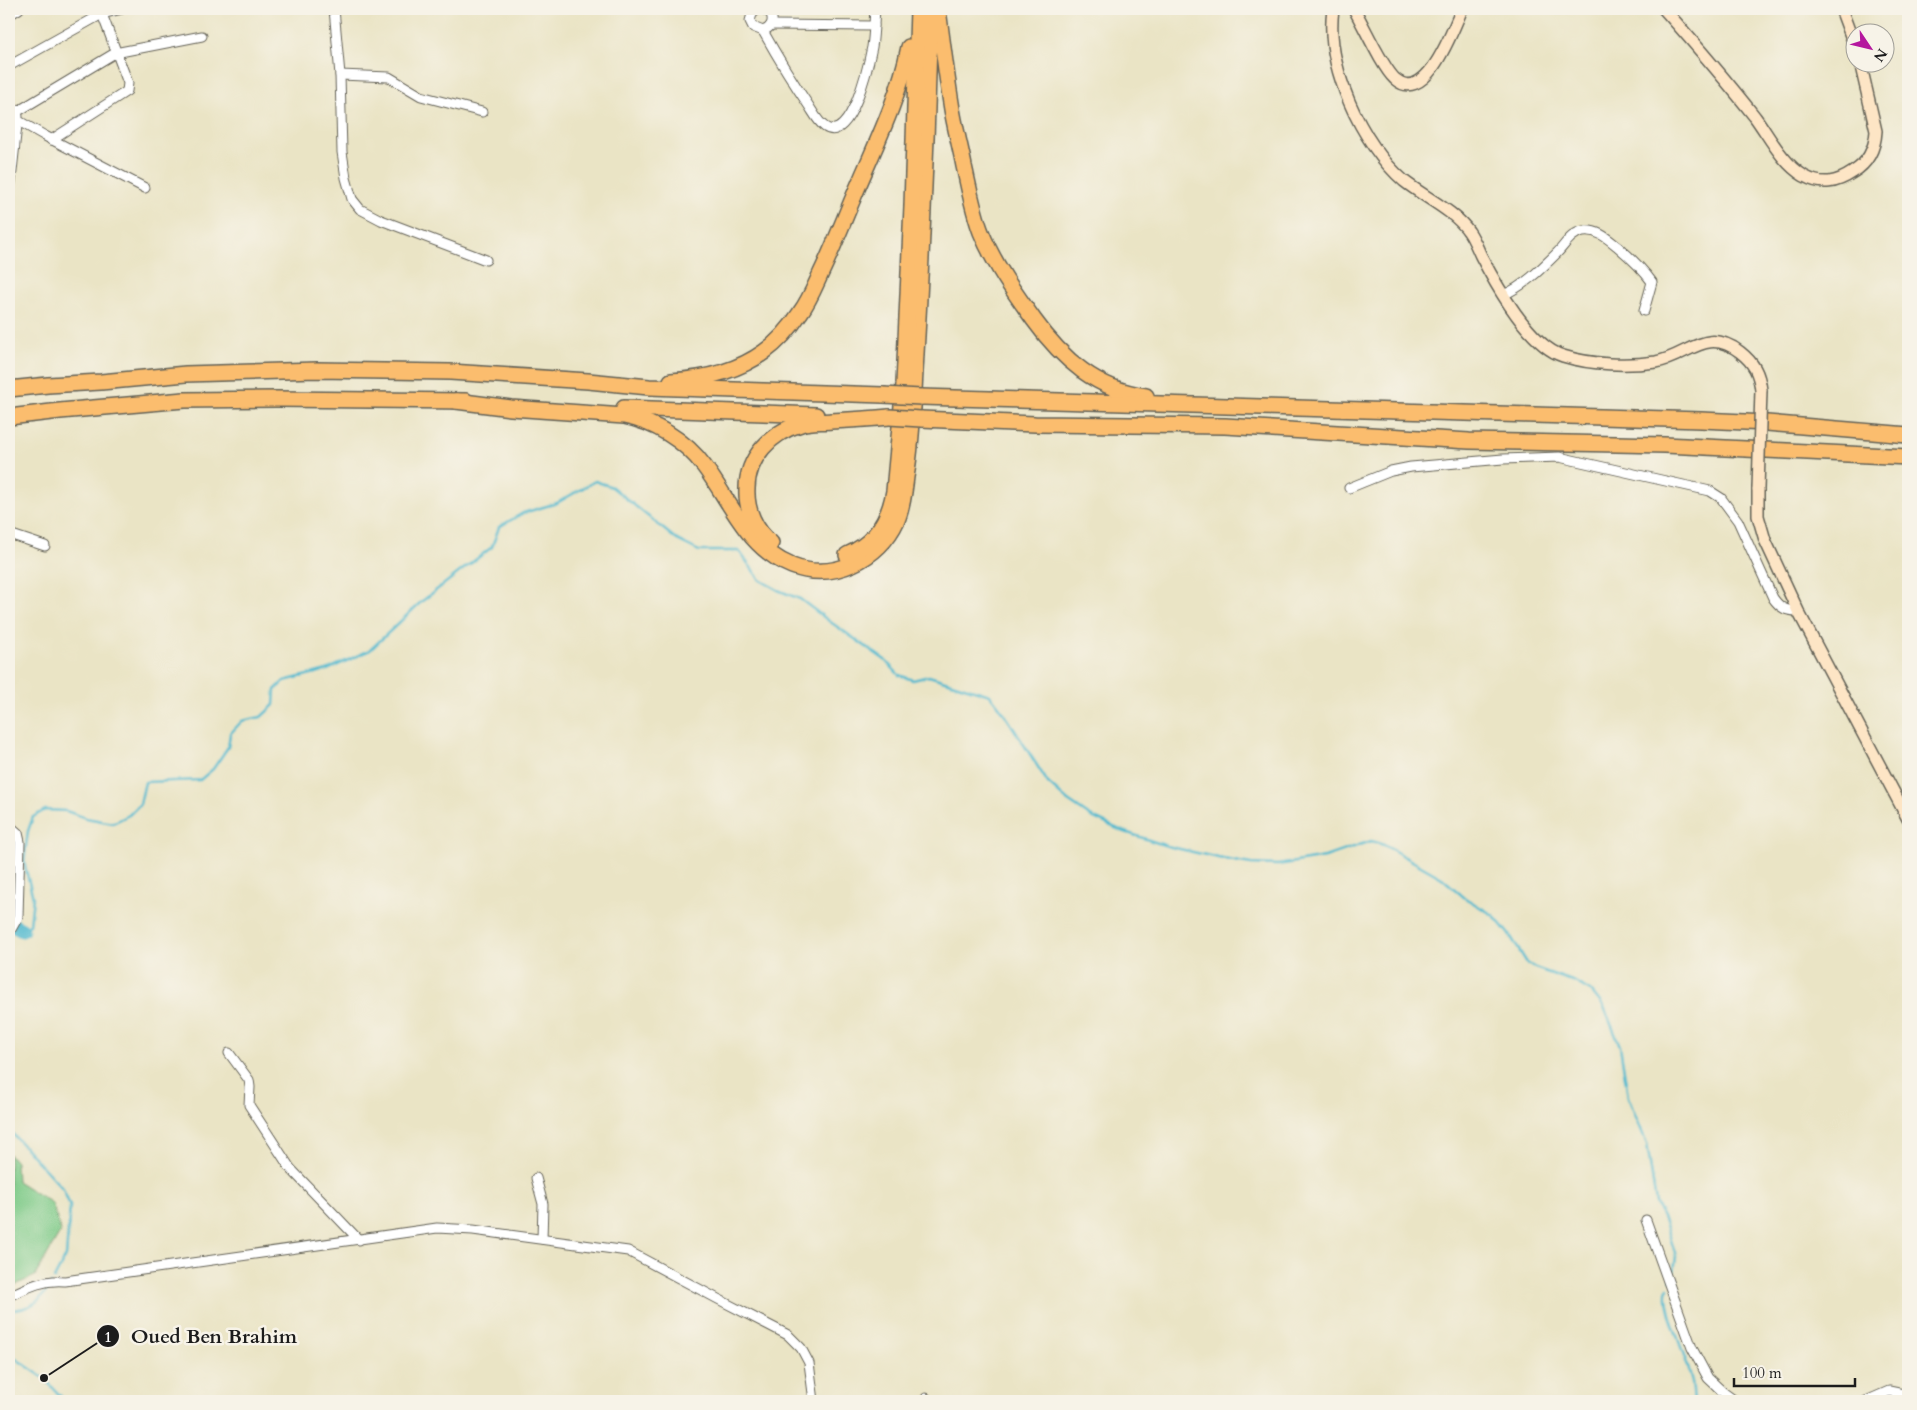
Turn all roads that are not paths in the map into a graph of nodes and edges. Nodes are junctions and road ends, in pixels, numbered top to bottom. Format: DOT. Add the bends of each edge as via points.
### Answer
graph roads {
  1 [pos="19,9"];
  2 [pos="122,9"];
  3 [pos="334,9"];
  4 [pos="758,9"];
  5 [pos="764,9"];
  6 [pos="875,9"];
  7 [pos="914,9"];
  8 [pos="918,9"];
  9 [pos="930,9"];
  10 [pos="938,9"];
  11 [pos="1333,9"];
  12 [pos="1354,9"];
  13 [pos="1462,9"];
  14 [pos="1664,9"];
  15 [pos="1841,9"];
  16 [pos="9,14"];
  17 [pos="102,14"];
  18 [pos="1846,22"];
  19 [pos="771,25"];
  20 [pos="874,26"];
  21 [pos="763,31"];
  22 [pos="202,36"];
  23 [pos="116,53"];
  24 [pos="9,66"];
  25 [pos="1862,72"];
  26 [pos="340,75"];
  27 [pos="482,112"];
  28 [pos="15,114"];
  29 [pos="51,140"];
  30 [pos="145,188"];
  31 [pos="9,198"];
  32 [pos="486,260"];
  33 [pos="1503,295"];
  34 [pos="1644,311"];
  35 [pos="588,380"];
  36 [pos="9,389"];
  37 [pos="456,400"];
  38 [pos="1222,405"];
  39 [pos="888,417"];
  40 [pos="9,418"];
  41 [pos="1908,434"];
  42 [pos="1908,457"];
  43 [pos="1349,488"];
  44 [pos="9,534"];
  45 [pos="46,546"];
  46 [pos="1798,611"];
  47 [pos="1908,818"];
  48 [pos="9,825"];
  49 [pos="11,931"];
  50 [pos="229,1054"];
  51 [pos="536,1178"];
  52 [pos="1646,1220"];
  53 [pos="542,1239"];
  54 [pos="359,1240"];
  55 [pos="9,1296"];
  56 [pos="1908,1395"];
  57 [pos="814,1401"];
  58 [pos="1735,1401"];
  59 [pos="1866,1401"];
  1 -- 16 [label="street"];
  2 -- 17 [label="street"];
  3 -- 26 [label="street"];
  4 -- 21 [label="street" via="750,21 753,28"];
  5 -- 19 [label="street" via="771,14"];
  6 -- 20 [label="street"];
  7 -- 35 [label="highway" via="904,72 891,109 825,264 806,304 790,327 765,351 723,372 683,380"];
  8 -- 39 [label="highway" via="904,384 891,506 886,520 870,541 841,558 827,561 801,558 769,541 754,521 746,496 749,470 764,446 789,427 803,423"];
  9 -- 37 [label="highway" via="911,453 898,518 871,554 845,568 828,571 810,571 780,560 764,550 750,535 703,464 687,447 639,419"];
  10 -- 38 [label="highway" via="951,105 973,206 990,250 1022,303 1057,348 1099,382 1132,394"];
  11 -- 33 [label="street" via="1331,25 1335,56 1344,90 1376,149 1403,180 1447,210 1470,232"];
  12 -- 13 [label="street" via="1394,78 1411,85 1426,77"];
  14 -- 25 [label="street" via="1785,159 1803,176 1813,180 1833,183 1843,179 1857,170 1872,152 1876,131"];
  15 -- 18 [label="street"];
  17 -- 23 [label="street"];
  17 -- 24 [label="street"];
  19 -- 20 [label="street"];
  19 -- 21 [label="street"];
  20 -- 21 [label="street" via="872,46 853,111 844,124 830,129 818,119"];
  22 -- 23 [label="street"];
  23 -- 28 [label="street"];
  23 -- 29 [label="street" via="128,83 126,93"];
  26 -- 27 [label="street" via="389,77 421,96"];
  26 -- 32 [label="street" via="343,164 349,193 356,205 381,220"];
  28 -- 29 [label="street"];
  28 -- 31 [label="street"];
  29 -- 30 [label="street"];
  33 -- 34 [label="street" via="1557,253 1573,235 1584,231 1600,233 1643,268 1652,282"];
  33 -- 46 [label="street, bridge" via="1533,334 1560,356 1597,363 1646,363 1660,361 1713,340 1729,345 1748,358 1756,367 1761,390 1758,516 1765,540"];
  35 -- 36 [label="highway" via="450,372 250,371"];
  35 -- 38 [label="highway, bridge" via="649,387"];
  37 -- 39 [label="highway"];
  37 -- 40 [label="highway" via="184,400"];
  38 -- 41 [label="highway" via="1767,423"];
  39 -- 42 [label="highway, bridge" via="1035,424 1225,426 1469,441 1665,445"];
  43 -- 46 [label="street" via="1391,471 1411,468 1559,457 1710,492 1721,498 1738,521 1772,598 1788,611"];
  44 -- 45 [label="street"];
  46 -- 47 [label="street"];
  48 -- 49 [label="street" via="18,833 20,842 18,917"];
  50 -- 54 [label="street" via="249,1080 249,1105 290,1168"];
  51 -- 53 [label="street" via="543,1204"];
  52 -- 58 [label="street" via="1692,1348 1708,1378"];
  53 -- 54 [label="street" via="437,1228"];
  53 -- 57 [label="street" via="628,1251 788,1335 802,1348 809,1363"];
  54 -- 55 [label="street" via="52,1280 33,1284"];
  56 -- 59 [label="street" via="1889,1391"];
}
